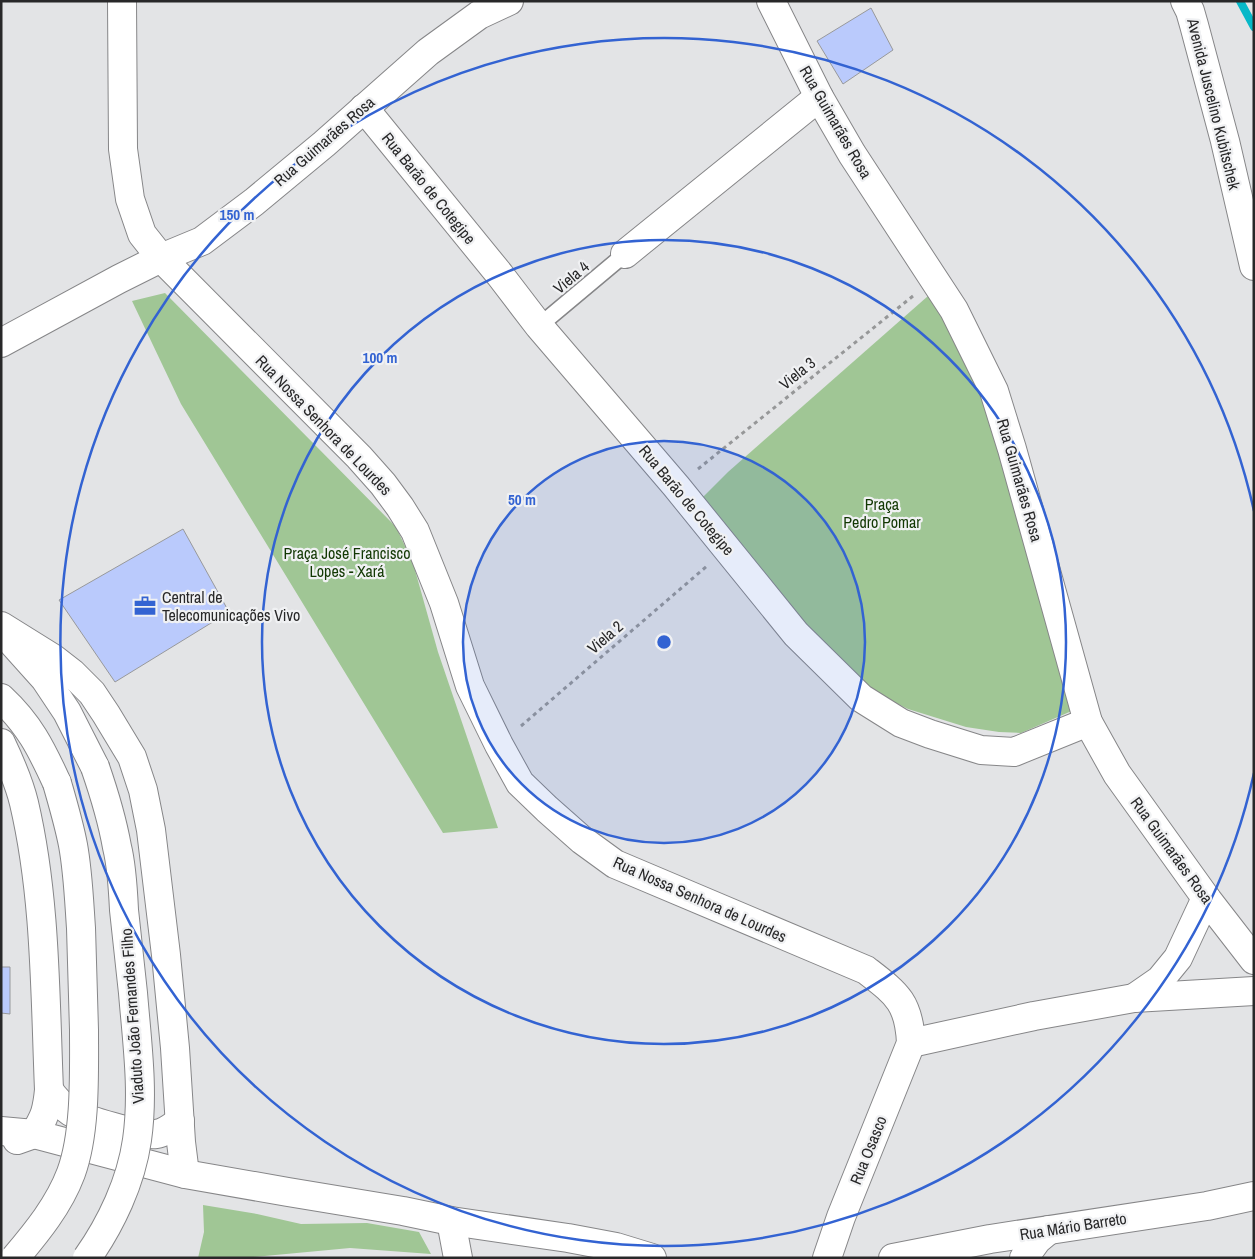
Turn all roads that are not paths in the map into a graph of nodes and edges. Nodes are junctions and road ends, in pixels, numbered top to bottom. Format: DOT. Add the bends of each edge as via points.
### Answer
graph roads {
  1 [pos="122,1"];
  2 [pos="509,1"];
  3 [pos="771,1"];
  4 [pos="1185,1"];
  5 [pos="819,97"];
  6 [pos="364,108"];
  7 [pos="624,254"];
  8 [pos="161,258"];
  9 [pos="1254,266"];
  10 [pos="539,326"];
  11 [pos="1,343"];
  12 [pos="1,626"];
  13 [pos="1,630"];
  14 [pos="1,698"];
  15 [pos="1088,722"];
  16 [pos="1,743"];
  17 [pos="1206,898"];
  18 [pos="1254,960"];
  19 [pos="1254,991"];
  20 [pos="1134,998"];
  21 [pos="911,1043"];
  22 [pos="49,1090"];
  23 [pos="180,1121"];
  24 [pos="1,1131"];
  25 [pos="34,1134"];
  26 [pos="1,1145"];
  27 [pos="185,1174"];
  28 [pos="1254,1196"];
  29 [pos="451,1220"];
  30 [pos="1049,1230"];
  31 [pos="15,1258"];
  32 [pos="87,1258"];
  33 [pos="458,1258"];
  34 [pos="652,1258"];
  35 [pos="827,1258"];
  36 [pos="893,1258"];
  37 [pos="1024,1258"];
  1 -- 8 [label="street, Rua Nossa Senhora de Lourdes" via="123,149 130,199 142,234"];
  2 -- 6 [label="street, Rua Guimarães Rosa" via="479,15 428,52"];
  3 -- 5 [label="street, Rua Guimarães Rosa"];
  4 -- 9 [label="street, Avenida Juscelino Kubitschek" via="1225,141"];
  5 -- 7 [label="street"];
  5 -- 15 [label="street, Rua Guimarães Rosa" via="852,154 954,310 994,391"];
  6 -- 8 [label="street, Rua Guimarães Rosa" via="254,202 202,241"];
  6 -- 10 [label="street, Rua Barão de Cotegipe"];
  7 -- 10 [label="lane, Viela 4"];
  8 -- 11 [label="street, Rua Guimarães Rosa"];
  8 -- 21 [label="street, Rua Nossa Senhora de Lourdes" via="359,457 400,507 423,549 470,686 520,783 582,840 615,864 866,970 900,1000 907,1015"];
  10 -- 15 [label="street, Rua Barão de Cotegipe" via="676,486 796,634 861,698 901,723 981,750 1014,752"];
  12 -- 23 [label="street" via="54,659 92,693 132,757 151,830 166,955"];
  13 -- 32 [label="street, Viaduto João Fernandes Filho, bridge" via="45,678 67,712 95,766 119,856 138,1052 139,1117 129,1175 118,1204"];
  14 -- 31 [label="street, bridge" via="25,723 46,758 66,814 78,882 83,984 83,1103 78,1146 71,1173 60,1196"];
  15 -- 17 [label="street, Rua Guimarães Rosa" via="1118,774"];
  16 -- 22 [label="street" via="23,801 34,852"];
  17 -- 18 [label="street, Rua Guimarães Rosa"];
  17 -- 20 [label="street" via="1178,958 1160,980"];
  19 -- 20 [label="street"];
  20 -- 21 [label="street"];
  21 -- 35 [label="street, Rua Osasco"];
  22 -- 23 [label="street" via="61,1104 78,1115 145,1134 158,1134"];
  22 -- 25 [label="street" via="47,1108"];
  23 -- 27 [label="street"];
  24 -- 25 [label="street"];
  25 -- 26 [label="street"];
  25 -- 27 [label="street"];
  27 -- 29 [label="street"];
  28 -- 30 [label="street, Rua Mário Barreto"];
  29 -- 33 [label="street"];
  29 -- 34 [label="street" via="616,1246"];
  30 -- 36 [label="street, Rua Mário Barreto"];
  30 -- 37 [label="street"];
}
